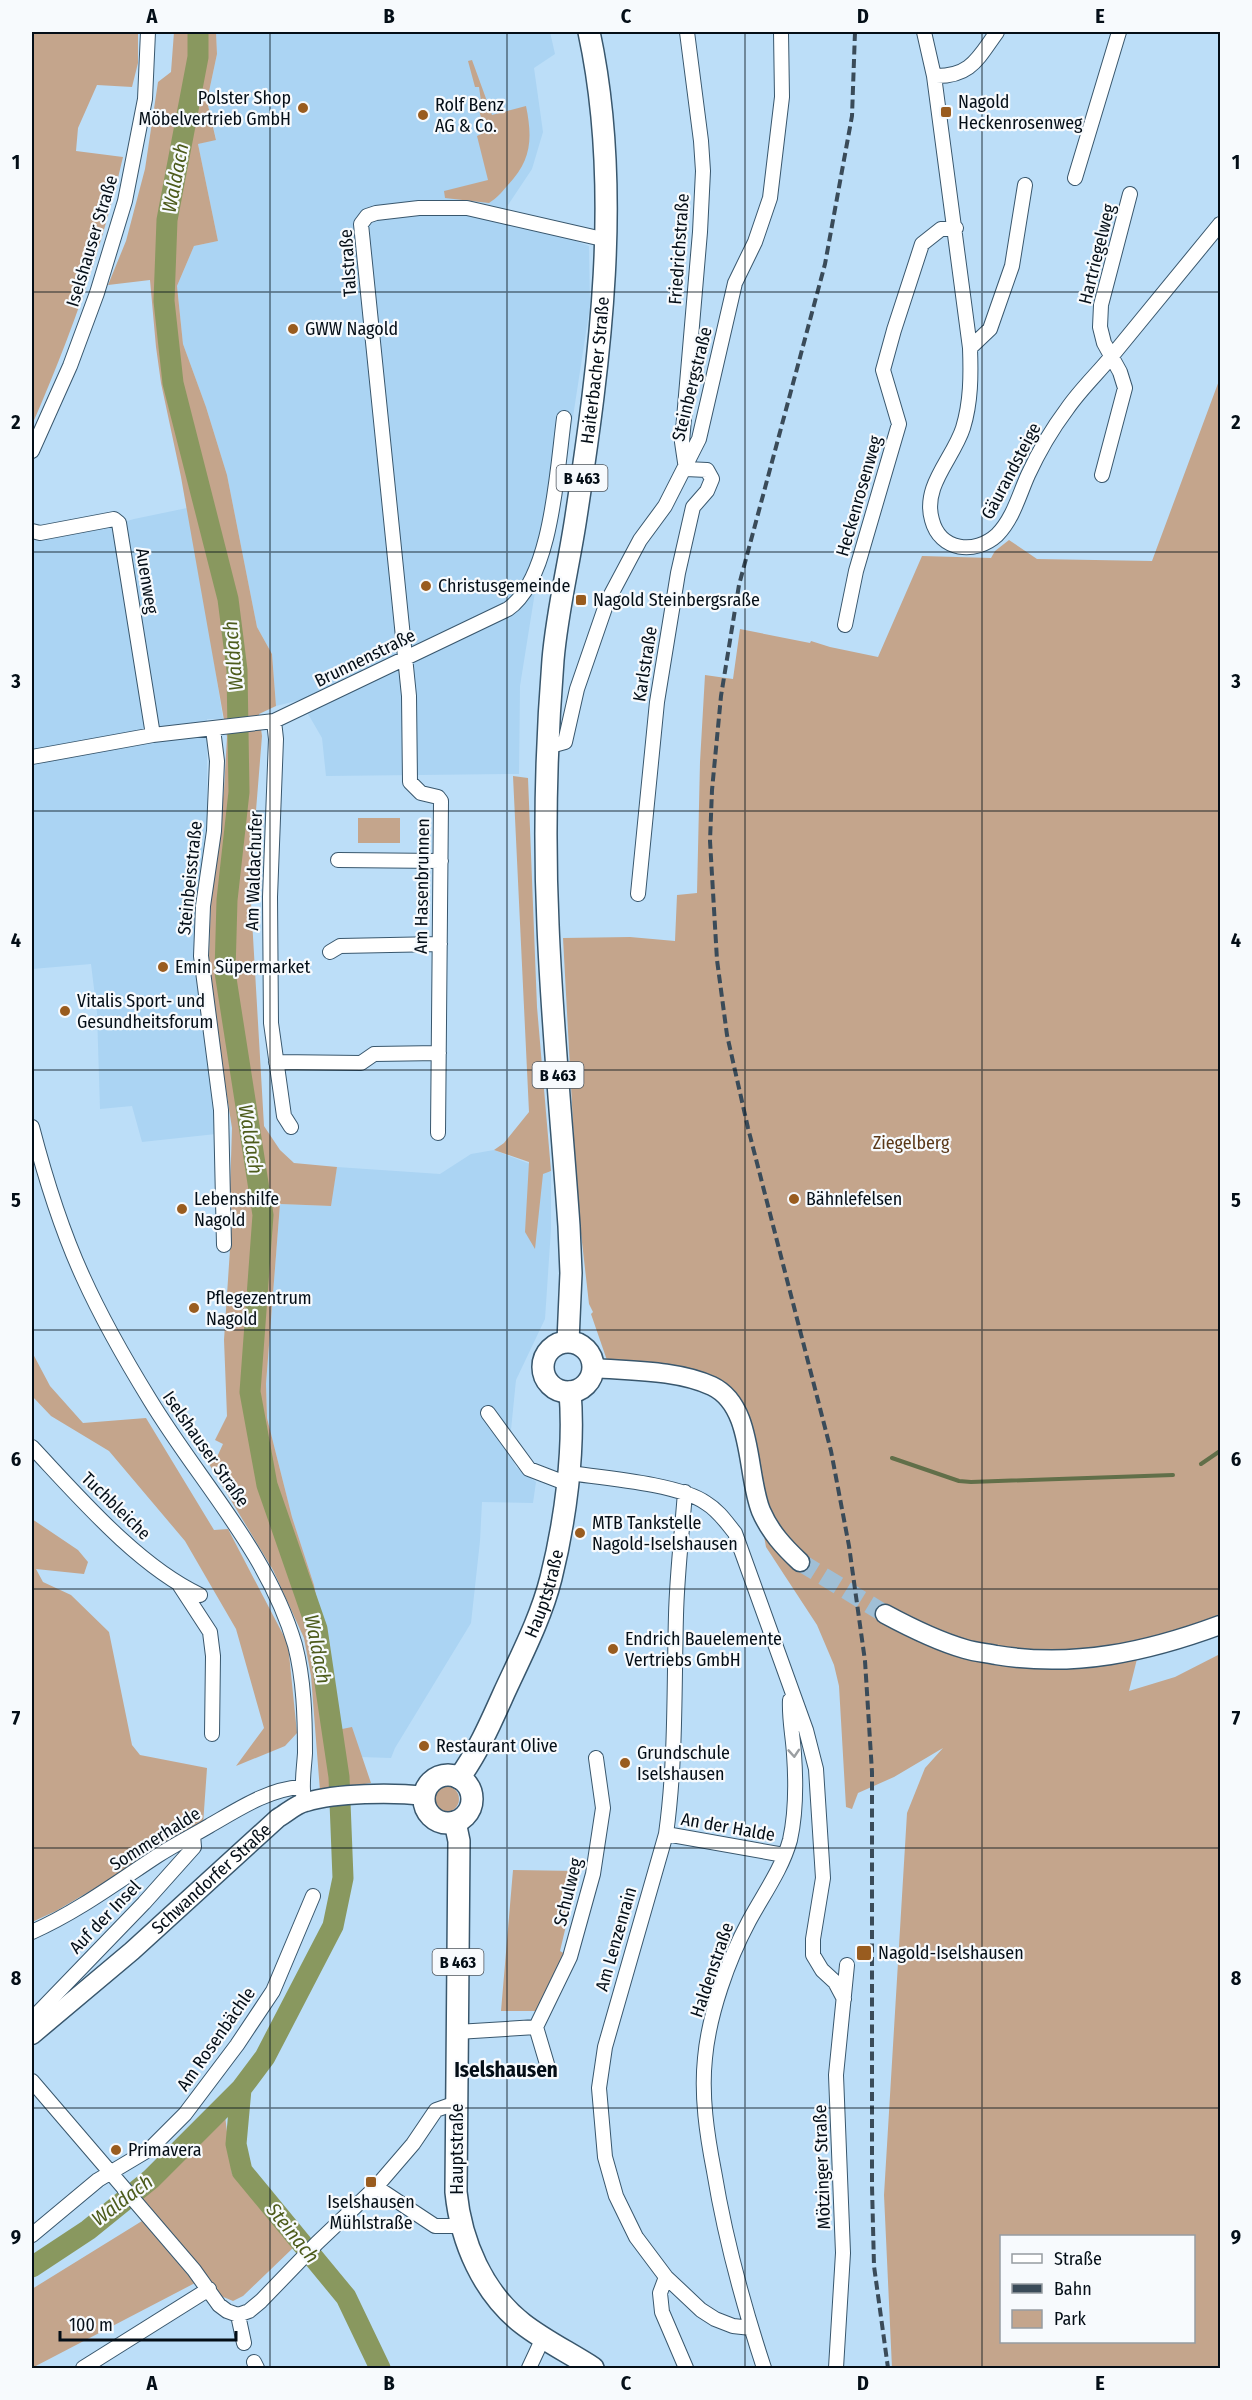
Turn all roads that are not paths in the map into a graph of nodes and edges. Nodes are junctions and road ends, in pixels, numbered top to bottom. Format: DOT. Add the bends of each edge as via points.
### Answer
graph roads {
  1 [pos="148,32"];
  2 [pos="589,32"];
  3 [pos="687,32"];
  4 [pos="781,32"];
  5 [pos="924,32"];
  6 [pos="997,32"];
  7 [pos="1119,32"];
  8 [pos="934,76"];
  9 [pos="1075,178"];
  10 [pos="1024,185"];
  11 [pos="1130,194"];
  12 [pos="1221,224"];
  13 [pos="956,228"];
  14 [pos="605,238"];
  15 [pos="970,348"];
  16 [pos="1111,357"];
  17 [pos="564,418"];
  18 [pos="32,451"];
  19 [pos="686,469"];
  20 [pos="1102,475"];
  21 [pos="32,531"];
  22 [pos="846,625"];
  23 [pos="405,658"];
  24 [pos="268,722"];
  25 [pos="213,729"];
  26 [pos="153,735"];
  27 [pos="547,747"];
  28 [pos="32,757"];
  29 [pos="338,860"];
  30 [pos="441,861"];
  31 [pos="638,894"];
  32 [pos="440,944"];
  33 [pos="330,952"];
  34 [pos="439,1053"];
  35 [pos="276,1062"];
  36 [pos="32,1127"];
  37 [pos="291,1127"];
  38 [pos="438,1133"];
  39 [pos="224,1245"];
  40 [pos="568,1341"];
  41 [pos="594,1368"];
  42 [pos="570,1392"];
  43 [pos="488,1413"];
  44 [pos="32,1447"];
  45 [pos="568,1478"];
  46 [pos="685,1492"];
  47 [pos="800,1562"];
  48 [pos="180,1586"];
  49 [pos="200,1595"];
  50 [pos="885,1614"];
  51 [pos="1221,1625"];
  52 [pos="794,1697"];
  53 [pos="212,1734"];
  54 [pos="596,1758"];
  55 [pos="459,1778"];
  56 [pos="302,1795"];
  57 [pos="423,1796"];
  58 [pos="455,1822"];
  59 [pos="666,1834"];
  60 [pos="193,1835"];
  61 [pos="784,1855"];
  62 [pos="313,1896"];
  63 [pos="32,1932"];
  64 [pos="847,1965"];
  65 [pos="844,1999"];
  66 [pos="32,2019"];
  67 [pos="536,2026"];
  68 [pos="457,2032"];
  69 [pos="32,2035"];
  70 [pos="546,2064"];
  71 [pos="32,2081"];
  72 [pos="456,2103"];
  73 [pos="116,2178"];
  74 [pos="376,2187"];
  75 [pos="460,2226"];
  76 [pos="32,2235"];
  77 [pos="666,2277"];
  78 [pos="210,2289"];
  79 [pos="238,2315"];
  80 [pos="751,2328"];
  81 [pos="543,2338"];
  82 [pos="244,2343"];
  83 [pos="83,2368"];
  84 [pos="529,2368"];
  85 [pos="593,2368"];
  86 [pos="686,2368"];
  87 [pos="764,2368"];
  88 [pos="836,2368"];
  1 -- 18 [label="street, Iselshauser Straße" via="145,99 125,201 70,366"];
  2 -- 14 [label="main road, Haiterbacher Straße / B 463" via="603,133"];
  3 -- 19 [label="street, Friedrichstraße" via="702,171 682,442"];
  4 -- 19 [label="street, Steinbergstraße" via="782,97 770,198 735,283 699,439"];
  5 -- 8 [label="street, Gäurandsteige"];
  6 -- 8 [label="street" via="972,67 946,77"];
  7 -- 9 [label="street"];
  8 -- 13 [label="street, Gäurandsteige"];
  10 -- 15 [label="street" via="1012,266 990,329"];
  11 -- 16 [label="street, Hartriegelweg" via="1101,305 1100,327"];
  12 -- 16 [label="street, Gäurandsteige"];
  13 -- 15 [label="street, Gäurandsteige"];
  13 -- 22 [label="street, Heckenrosenweg" via="941,229 922,244 894,330 883,370 899,424 856,571"];
  14 -- 23 [label="street, Talstraße" via="467,208 376,213 361,224"];
  14 -- 27 [label="main road, Haiterbacher Straße / B 463" via="589,431 554,655"];
  15 -- 16 [label="street, Gäurandsteige" via="971,389 963,429 932,491 929,508 932,523 941,536 959,548 984,544 997,534 1015,508 1043,445 1068,407"];
  16 -- 20 [label="street, Hartriegelweg" via="1125,388"];
  17 -- 23 [label="street, Brunnenstraße" via="551,515 536,572 519,602"];
  19 -- 27 [label="street, Steinbergstraße" via="640,540 607,602 577,689 565,742"];
  19 -- 31 [label="street, Karlstraße" via="707,470 712,479 693,507 678,573 657,702"];
  21 -- 26 [label="street, Auenweg" via="40,533 114,519 119,523"];
  23 -- 24 [label="street, Brunnenstraße"];
  23 -- 30 [label="street, Am Hasenbrunnen" via="410,782 421,793 441,801"];
  24 -- 25 [label="street, Brunnenstraße"];
  24 -- 35 [label="street, Am Waldachufer" via="276,739 270,908 271,1023"];
  25 -- 26 [label="street, Brunnenstraße"];
  25 -- 39 [label="street, Steinbeisstraße" via="217,761 214,831 203,906 201,956 221,1110"];
  26 -- 28 [label="street, Brunnenstraße"];
  27 -- 40 [label="main road, Haiterbacher Straße / B 463" via="548,924 571,1273"];
  29 -- 30 [label="street"];
  30 -- 32 [label="street, Am Hasenbrunnen"];
  32 -- 33 [label="street" via="340,946"];
  32 -- 34 [label="street, Am Hasenbrunnen"];
  34 -- 35 [label="street" via="374,1054 361,1063"];
  34 -- 38 [label="street, Am Hasenbrunnen"];
  35 -- 37 [label="street, Am Waldachufer" via="284,1116"];
  36 -- 56 [label="street, Iselshauser Straße" via="83,1277 151,1401 233,1519 283,1612 295,1645 305,1710"];
  40 -- 41 [label="main road" via="584,1347"];
  40 -- 42 [label="main road" via="547,1352 543,1368 549,1383"];
  41 -- 42 [label="main road" via="584,1387"];
  41 -- 47 [label="street" via="693,1380 714,1387 734,1405 744,1429 761,1510 782,1544"];
  42 -- 45 [label="main road, Hauptstraße"];
  43 -- 45 [label="street" via="529,1468"];
  44 -- 48 [label="street, Tuchbleiche" via="84,1502"];
  45 -- 46 [label="street"];
  45 -- 55 [label="main road, Hauptstraße" via="551,1578 541,1608 492,1720"];
  46 -- 52 [label="street" via="720,1513 735,1533"];
  46 -- 59 [label="street, Am Lenzenrain"];
  48 -- 49 [label="street, Tuchbleiche"];
  48 -- 53 [label="street, Tuchbleiche" via="210,1632"];
  50 -- 51 [label="street" via="934,1639 967,1650 1051,1661 1140,1650"];
  52 -- 61 [label="street, Haldenstraße, one-way" via="789,1713 795,1803"];
  52 -- 65 [label="street" via="816,1769 821,1833 823,1878 813,1955"];
  54 -- 67 [label="street, Schulweg" via="603,1808 593,1876 570,1957"];
  55 -- 57 [label="main road" via="436,1778"];
  55 -- 58 [label="main road" via="470,1789 471,1804"];
  56 -- 57 [label="street, Schwandorfer Straße"];
  56 -- 60 [label="street, Sommerhalde" via="290,1788 262,1797"];
  56 -- 69 [label="street, Schwandorfer Straße" via="132,1951"];
  57 -- 58 [label="main road" via="426,1811 432,1817 439,1822"];
  58 -- 68 [label="main road, Hauptstraße / B 463" via="459,1841"];
  59 -- 61 [label="street, An der Halde"];
  59 -- 77 [label="street, Am Lenzenrain" via="612,2017 599,2088 605,2157 616,2196 636,2237"];
  60 -- 63 [label="street, Sommerhalde"];
  60 -- 66 [label="street, Auf der Insel" via="194,1847"];
  61 -- 80 [label="street, Haldenstraße" via="732,1961 714,2010 705,2059 706,2127 711,2158 722,2219"];
  62 -- 73 [label="street, Am Rosenbächle" via="273,1991 237,2045 184,2114"];
  64 -- 65 [label="street, Mötzinger Straße"];
  65 -- 88 [label="street, Mötzinger Straße" via="836,2075 843,2253"];
  67 -- 68 [label="street"];
  67 -- 70 [label="street"];
  68 -- 72 [label="main road, Hauptstraße / B 463"];
  71 -- 73 [label="street"];
  72 -- 74 [label="street" via="436,2110"];
  72 -- 75 [label="main road, Hauptstraße / B 463"];
  73 -- 76 [label="street, Am Rosenbächle" via="98,2180"];
  73 -- 78 [label="street"];
  74 -- 75 [label="street" via="435,2226"];
  74 -- 79 [label="street" via="261,2301"];
  75 -- 81 [label="main road, Hauptstraße / B 463" via="487,2284 522,2324"];
  77 -- 80 [label="street, Am Lenzenrain" via="700,2310 733,2326"];
  77 -- 86 [label="street" via="660,2293 662,2312"];
  78 -- 79 [label="street" via="219,2305"];
  78 -- 83 [label="street"];
  79 -- 82 [label="street"];
  80 -- 87 [label="street, Haldenstraße"];
  81 -- 84 [label="street"];
  81 -- 85 [label="main road, B 463"];
}
